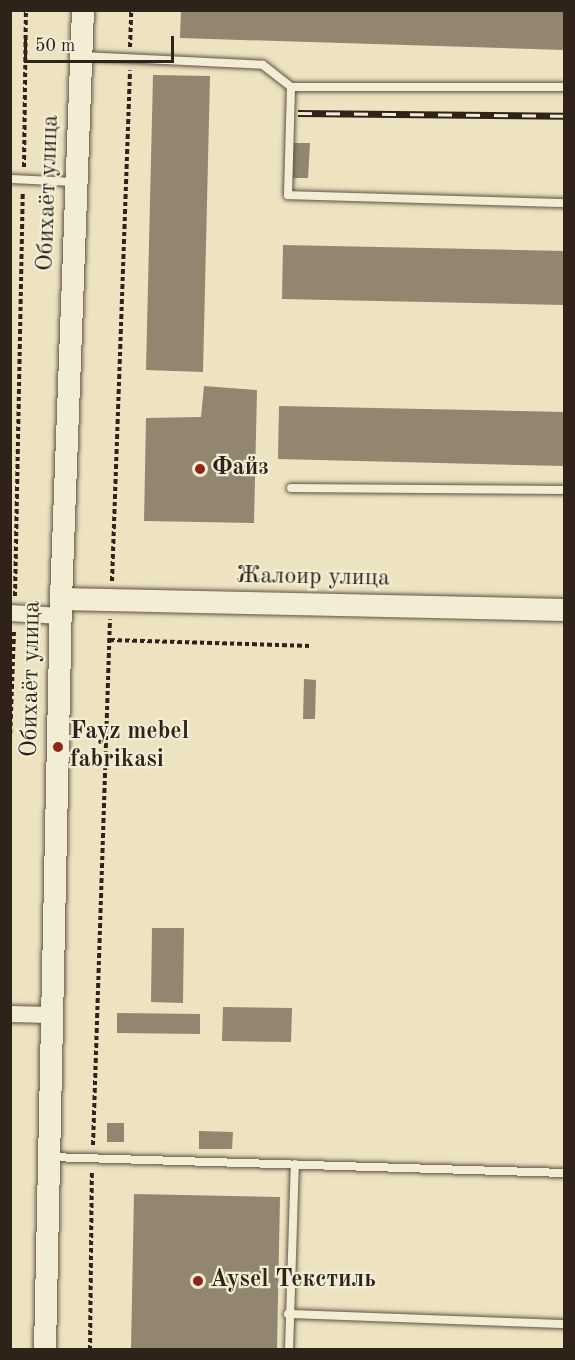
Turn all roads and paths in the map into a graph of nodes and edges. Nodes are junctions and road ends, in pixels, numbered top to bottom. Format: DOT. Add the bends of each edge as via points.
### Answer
graph roads {
  1 [pos="27,10"];
  2 [pos="83,10"];
  3 [pos="131,10"];
  4 [pos="81,56"];
  5 [pos="130,58"];
  6 [pos="291,87"];
  7 [pos="564,87"];
  8 [pos="10,179"];
  9 [pos="23,180"];
  10 [pos="76,182"];
  11 [pos="564,203"];
  12 [pos="291,488"];
  13 [pos="564,490"];
  14 [pos="111,600"];
  15 [pos="61,607"];
  16 [pos="564,610"];
  17 [pos="13,613"];
  18 [pos="110,640"];
  19 [pos="311,646"];
  20 [pos="10,741"];
  21 [pos="10,1014"];
  22 [pos="52,1015"];
  23 [pos="49,1156"];
  24 [pos="93,1158"];
  25 [pos="295,1164"];
  26 [pos="564,1173"];
  27 [pos="288,1314"];
  28 [pos="564,1324"];
  29 [pos="45,1350"];
  30 [pos="90,1350"];
  31 [pos="289,1350"];
  1 -- 9 [label="path"];
  2 -- 4 [label="street, Обихаёт улица"];
  3 -- 5 [label="path"];
  4 -- 5 [label="lane"];
  4 -- 10 [label="street, Обихаёт улица"];
  5 -- 6 [label="lane" via="263,65"];
  5 -- 14 [label="path"];
  6 -- 7 [label="lane"];
  6 -- 11 [label="lane" via="288,195"];
  8 -- 9 [label="lane"];
  9 -- 10 [label="lane"];
  9 -- 17 [label="path"];
  10 -- 15 [label="street, Обихаёт улица"];
  12 -- 13 [label="lane"];
  14 -- 15 [label="street, Жалоир улица"];
  14 -- 16 [label="street, Жалоир улица"];
  14 -- 18 [label="path"];
  15 -- 17 [label="street, Жалоир улица"];
  15 -- 22 [label="street, Обихаёт улица"];
  17 -- 20 [label="path"];
  18 -- 19 [label="path"];
  18 -- 24 [label="path"];
  21 -- 22 [label="street"];
  22 -- 23 [label="street, Обихаёт улица"];
  23 -- 24 [label="lane"];
  23 -- 29 [label="street, Обихаёт улица"];
  24 -- 25 [label="lane"];
  24 -- 30 [label="path"];
  25 -- 26 [label="lane"];
  25 -- 27 [label="lane"];
  27 -- 28 [label="lane"];
  27 -- 31 [label="lane"];
}
